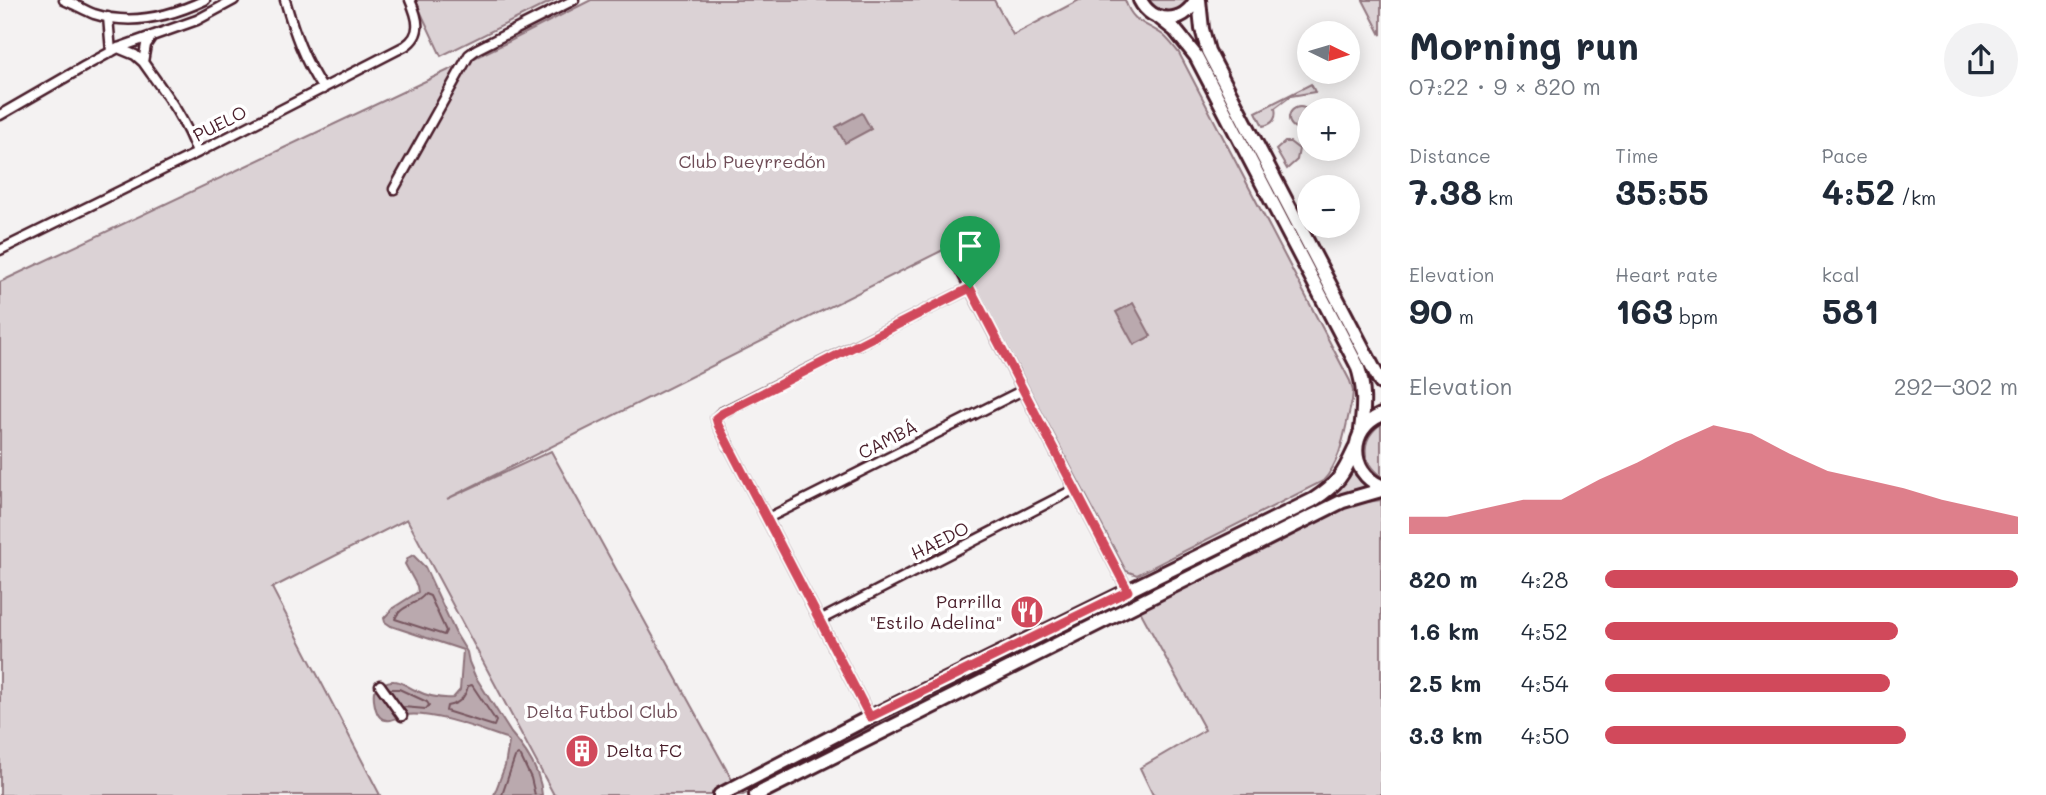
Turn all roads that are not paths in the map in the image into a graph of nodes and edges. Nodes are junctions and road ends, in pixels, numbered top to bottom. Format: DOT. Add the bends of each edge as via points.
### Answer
graph roads {
  1 [pos="64,0"];
  2 [pos="205,0"];
  3 [pos="234,0"];
  4 [pos="285,0"];
  5 [pos="410,0"];
  6 [pos="574,0"];
  7 [pos="1140,0"];
  8 [pos="1197,0"];
  9 [pos="108,17"];
  10 [pos="1160,18"];
  11 [pos="153,36"];
  12 [pos="114,50"];
  13 [pos="143,62"];
  14 [pos="323,89"];
  15 [pos="0,115"];
  16 [pos="197,153"];
  17 [pos="394,189"];
  18 [pos="0,250"];
  19 [pos="953,256"];
  20 [pos="970,288"];
  21 [pos="1381,383"];
  22 [pos="1023,390"];
  23 [pos="1381,415"];
  24 [pos="1361,430"];
  25 [pos="1355,449"];
  26 [pos="1381,488"];
  27 [pos="1075,489"];
  28 [pos="768,518"];
  29 [pos="1128,591"];
  30 [pos="820,620"];
  31 [pos="380,685"];
  32 [pos="402,716"];
  33 [pos="870,717"];
  34 [pos="720,795"];
  35 [pos="756,795"];
  1 -- 9 [label="street"];
  2 -- 9 [label="street" via="150,18"];
  3 -- 11 [label="street"];
  4 -- 14 [label="street" via="299,46"];
  5 -- 14 [label="street, PUELO" via="418,28 412,41"];
  6 -- 17 [label="street" via="469,55"];
  7 -- 10 [label="main road"];
  8 -- 10 [label="main road" via="1183,15"];
  8 -- 21 [label="main road" via="1208,51"];
  9 -- 12 [label="street"];
  10 -- 24 [label="main road" via="1196,56 1357,365 1364,391"];
  11 -- 12 [label="street"];
  11 -- 13 [label="street"];
  12 -- 13 [label="street"];
  12 -- 15 [label="street"];
  13 -- 16 [label="street" via="176,107"];
  14 -- 16 [label="street, PUELO"];
  16 -- 18 [label="street, PUELO"];
  19 -- 20 [label="street"];
  20 -- 22 [label="street"];
  20 -- 28 [label="street" via="716,418"];
  22 -- 27 [label="street"];
  22 -- 28 [label="street, CAMBÁ"];
  23 -- 24 [label="main road"];
  24 -- 25 [label="main road"];
  25 -- 26 [label="main road" via="1361,471"];
  25 -- 29 [label="main road" via="1341,478 1328,491"];
  26 -- 35 [label="main road" via="1343,501"];
  27 -- 29 [label="street"];
  27 -- 30 [label="street, HAEDO"];
  28 -- 30 [label="street"];
  29 -- 33 [label="main road"];
  30 -- 33 [label="street"];
  31 -- 32 [label="street"];
  33 -- 34 [label="main road"];
}
